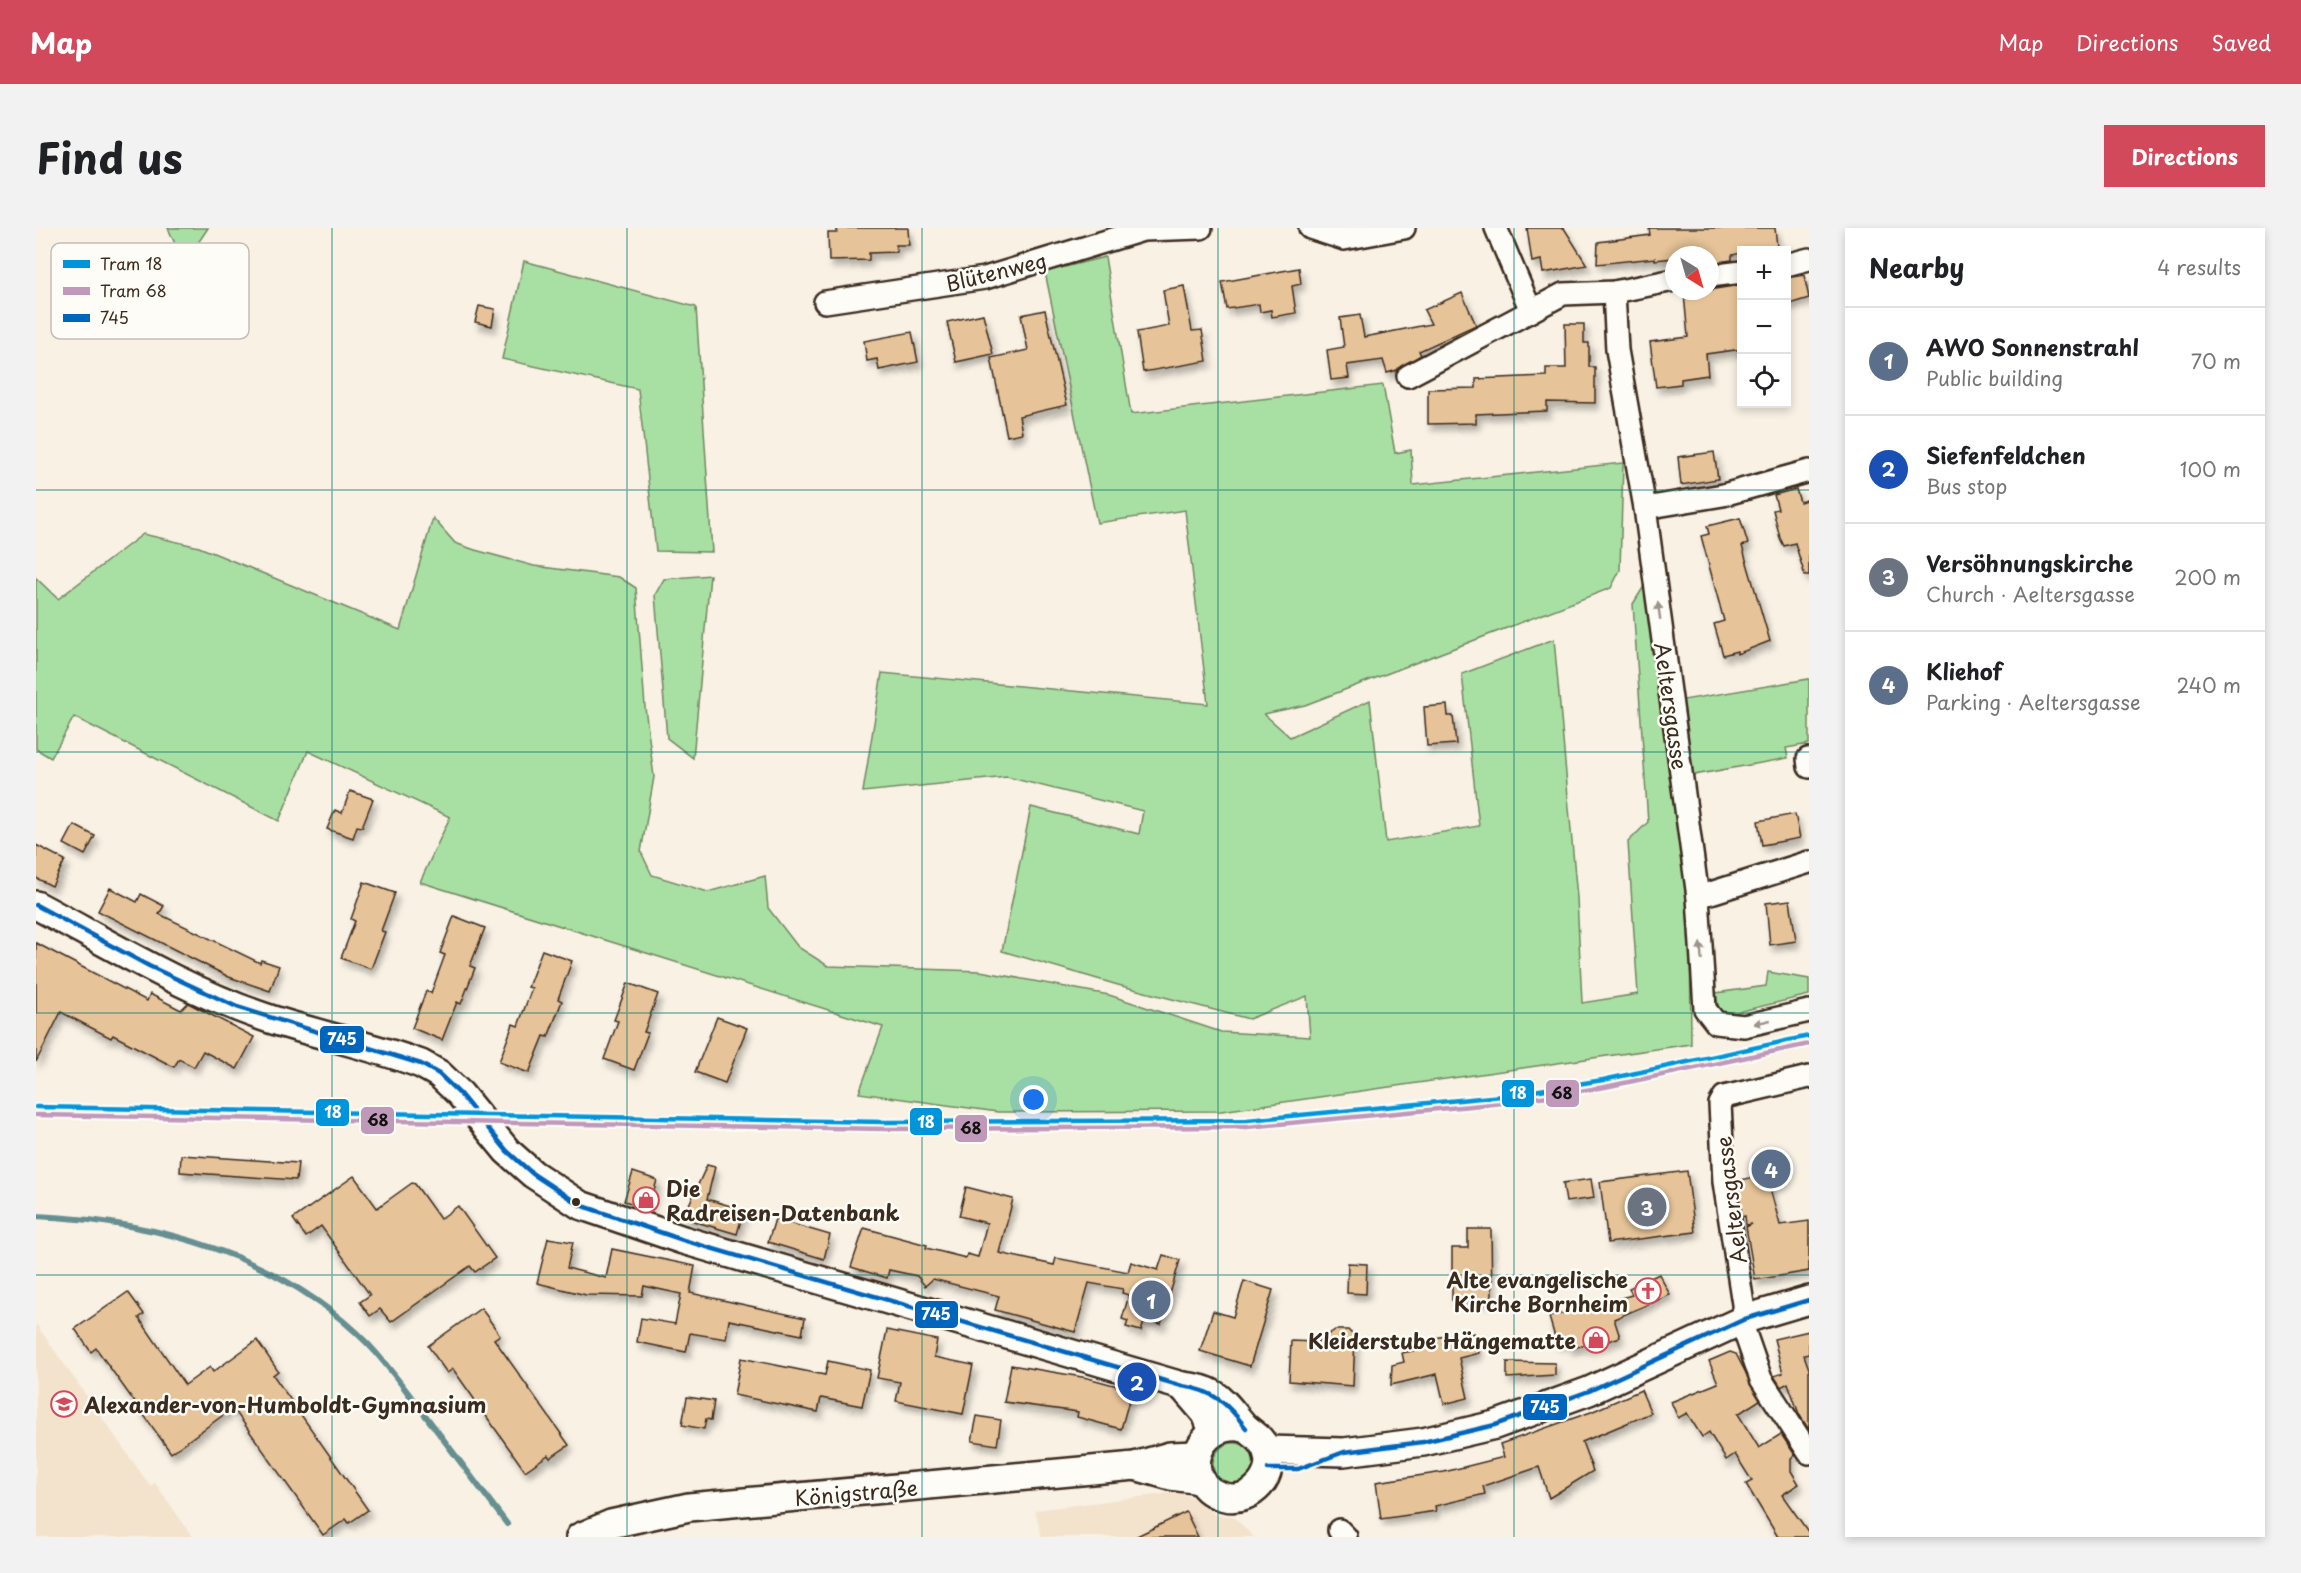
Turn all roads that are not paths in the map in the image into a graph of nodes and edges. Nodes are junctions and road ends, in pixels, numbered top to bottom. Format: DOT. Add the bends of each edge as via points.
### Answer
graph roads {
  1 [pos="1201,228"];
  2 [pos="1310,228"];
  3 [pos="1404,228"];
  4 [pos="1496,228"];
  5 [pos="1809,259"];
  6 [pos="1791,264"];
  7 [pos="1737,273"];
  8 [pos="1719,275"];
  9 [pos="1665,282"];
  10 [pos="1614,292"];
  11 [pos="825,302"];
  12 [pos="1531,310"];
  13 [pos="1408,376"];
  14 [pos="1809,471"];
  15 [pos="1645,508"];
  16 [pos="1809,862"];
  17 [pos="1698,897"];
  18 [pos="36,905"];
  19 [pos="1809,1011"];
  20 [pos="1809,1077"];
  21 [pos="1809,1300"];
  22 [pos="1745,1319"];
  23 [pos="1182,1386"];
  24 [pos="1246,1428"];
  25 [pos="1213,1431"];
  26 [pos="1809,1453"];
  27 [pos="1267,1459"];
  28 [pos="1199,1467"];
  29 [pos="580,1537"];
  1 -- 11 [label="street, Blütenweg" via="1143,230 985,278"];
  2 -- 3 [label="street" via="1344,239"];
  4 -- 12 [label="street"];
  5 -- 6 [label="street"];
  7 -- 8 [label="street"];
  9 -- 10 [label="street"];
  10 -- 12 [label="street" via="1563,294"];
  10 -- 15 [label="street, Aeltersgasse" via="1617,350"];
  12 -- 13 [label="street" via="1491,335"];
  14 -- 15 [label="street" via="1723,495"];
  17 -- 15 [label="street, Aeltersgasse, one-way"];
  16 -- 17 [label="street"];
  19 -- 17 [label="street, Aeltersgasse, one-way" via="1744,1026 1716,1023 1709,1017 1705,1009"];
  18 -- 23 [label="street" via="207,993 266,1018 390,1053 430,1069 460,1094 507,1151 533,1174 580,1205 682,1240"];
  20 -- 22 [label="street, Aeltersgasse" via="1724,1097 1720,1104 1724,1182"];
  21 -- 22 [label="street"];
  22 -- 26 [label="street, Aeltersgasse" via="1744,1330 1761,1379"];
  22 -- 27 [label="street" via="1589,1391 1495,1425 1423,1442 1344,1452 1298,1468"];
  23 -- 24 [label="street" via="1217,1394"];
  23 -- 25 [label="street" via="1206,1414"];
  24 -- 25 [label="street" via="1223,1427"];
  24 -- 27 [label="street" via="1255,1433"];
  25 -- 28 [label="street" via="1206,1438"];
  27 -- 28 [label="street" via="1266,1477 1255,1491 1237,1498 1216,1494"];
  28 -- 29 [label="street, Königstraße" via="1170,1456 1135,1467 689,1508 611,1524"];
}
